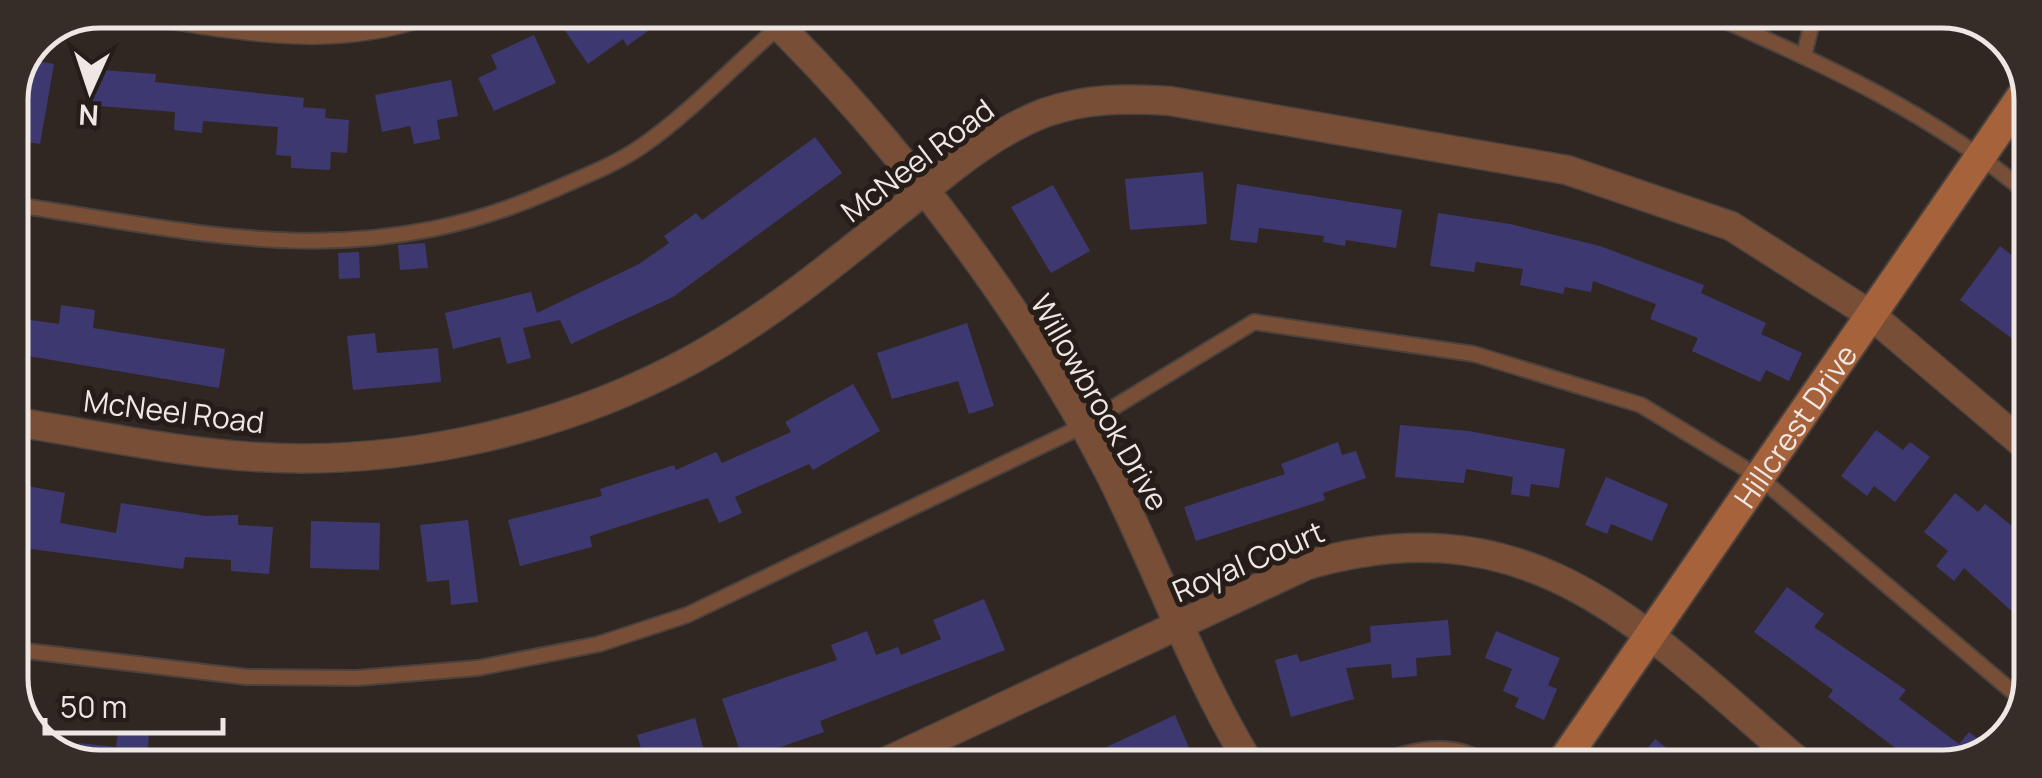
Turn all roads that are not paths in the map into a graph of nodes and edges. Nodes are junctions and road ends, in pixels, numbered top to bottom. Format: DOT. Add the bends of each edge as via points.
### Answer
graph roads {
  1 [pos="276,27"];
  2 [pos="361,27"];
  3 [pos="768,27"];
  4 [pos="789,27"];
  5 [pos="1739,27"];
  6 [pos="1811,27"];
  7 [pos="1804,55"];
  8 [pos="2014,108"];
  9 [pos="1982,154"];
  10 [pos="2014,182"];
  11 [pos="923,192"];
  12 [pos="28,207"];
  13 [pos="1871,315"];
  14 [pos="28,424"];
  15 [pos="1083,426"];
  16 [pos="2014,436"];
  17 [pos="1759,477"];
  18 [pos="1181,626"];
  19 [pos="1650,636"];
  20 [pos="28,652"];
  21 [pos="2013,692"];
  22 [pos="912,750"];
  23 [pos="1243,750"];
  24 [pos="1571,750"];
  25 [pos="1785,750"];
  1 -- 2 [label="street"];
  3 -- 12 [label="lane" via="639,148 493,216 322,244 247,240"];
  4 -- 11 [label="street, Willowbrook Drive"];
  5 -- 7 [label="lane"];
  6 -- 7 [label="lane"];
  7 -- 9 [label="lane"];
  8 -- 9 [label="street, Hillcrest Drive"];
  9 -- 10 [label="lane"];
  9 -- 13 [label="street, Hillcrest Drive"];
  11 -- 13 [label="street, McNeel Road" via="994,138 1046,113 1096,100 1170,101 1603,180 1731,226"];
  11 -- 14 [label="street, McNeel Road" via="781,306 694,358 579,410 499,434 398,451 260,457"];
  11 -- 15 [label="street, Willowbrook Drive" via="1042,353"];
  13 -- 16 [label="street, McNeel Road"];
  13 -- 17 [label="street, Hillcrest Drive"];
  15 -- 17 [label="lane" via="1254,322 1474,354 1556,376 1641,406"];
  15 -- 18 [label="street, Willowbrook Drive"];
  15 -- 20 [label="lane" via="687,615 599,644 478,668 357,678 247,677"];
  17 -- 19 [label="street, Hillcrest Drive"];
  17 -- 21 [label="lane"];
  18 -- 19 [label="street, Royal Court" via="1307,565 1353,552 1424,546 1536,566"];
  18 -- 22 [label="street, Royal Court"];
  18 -- 23 [label="street, Willowbrook Drive"];
  19 -- 24 [label="street, Hillcrest Drive"];
  19 -- 25 [label="street, Royal Court"];
}
